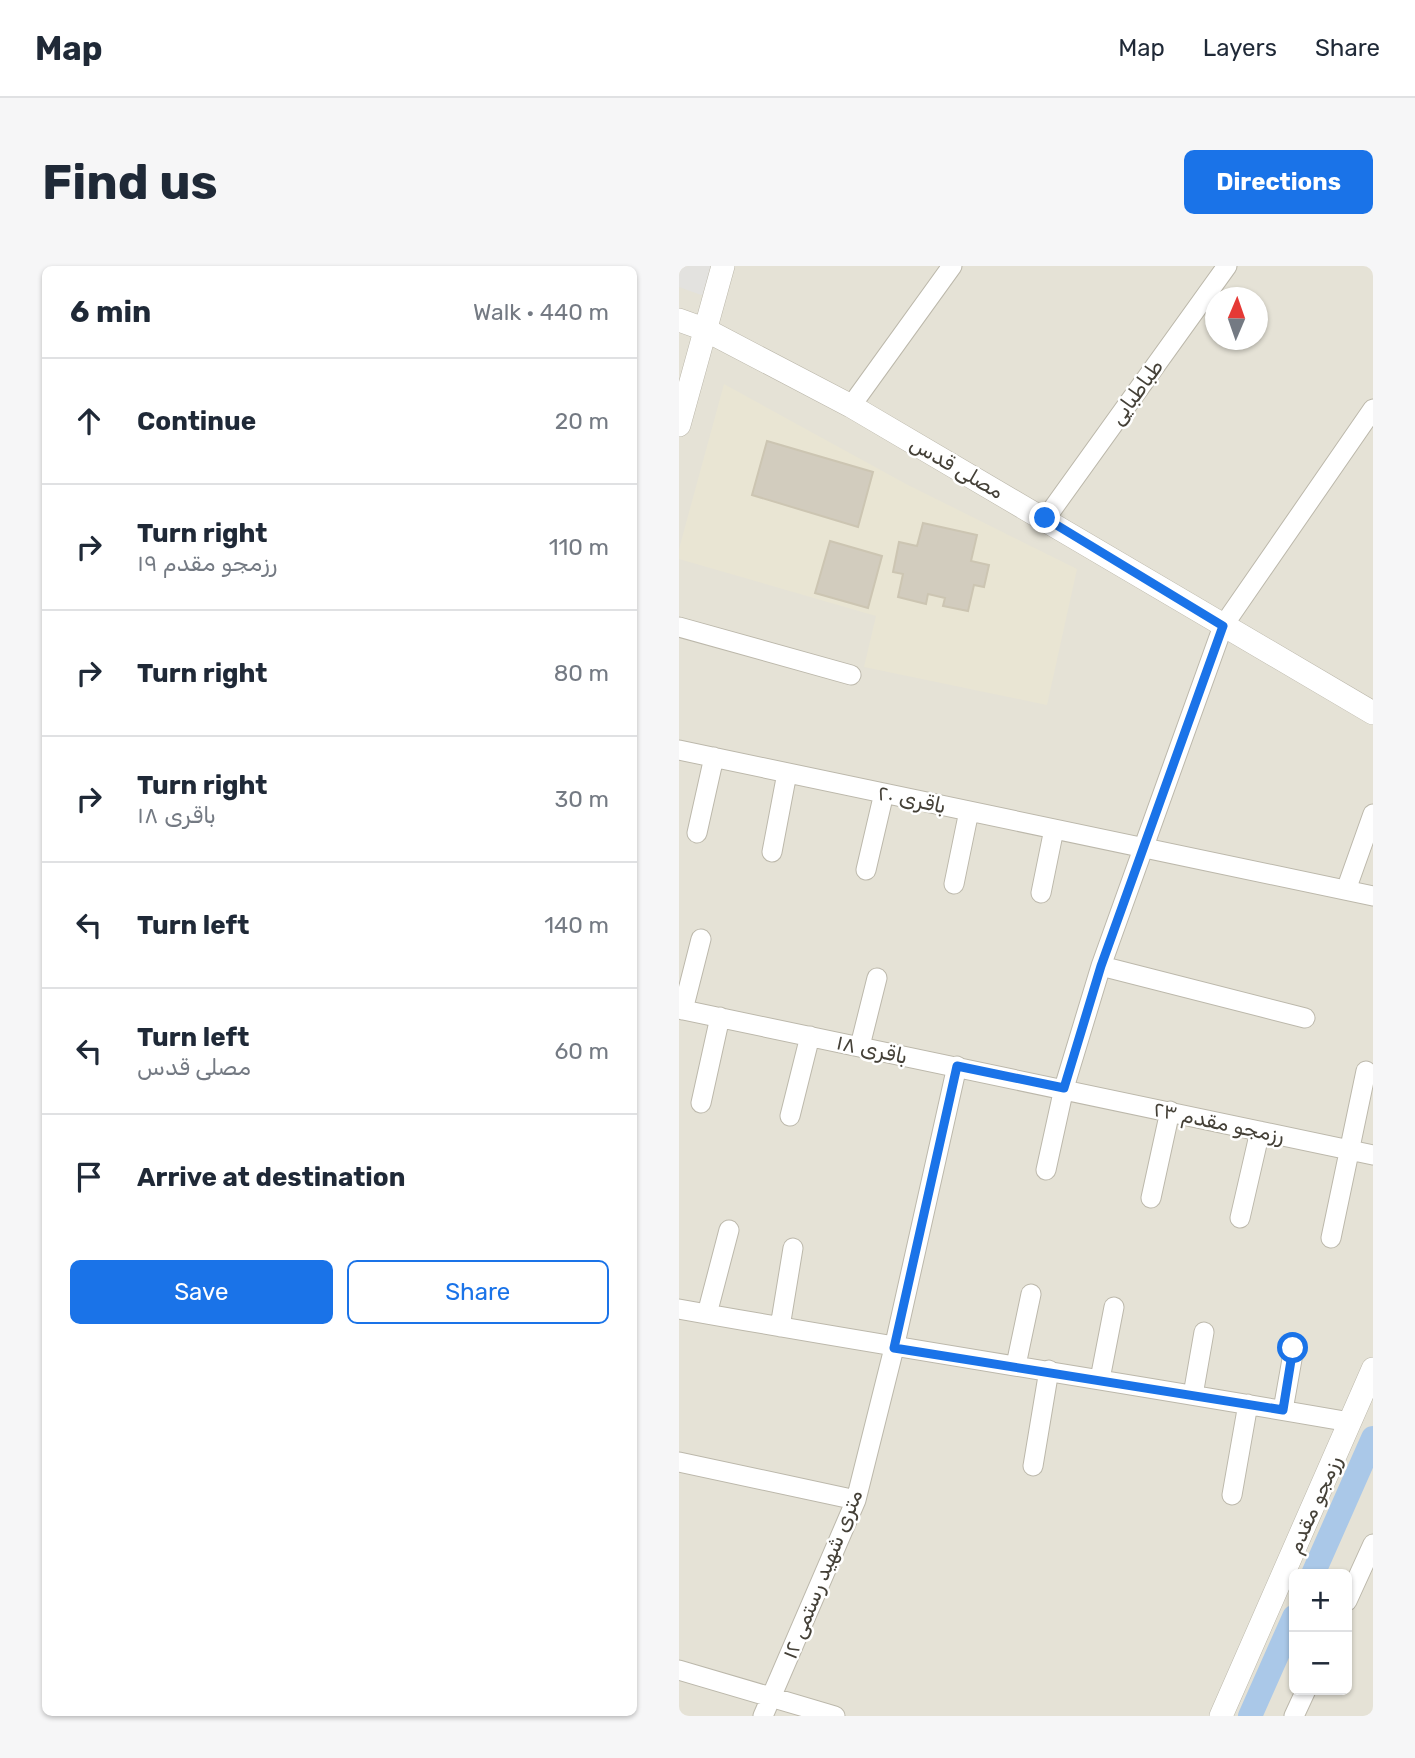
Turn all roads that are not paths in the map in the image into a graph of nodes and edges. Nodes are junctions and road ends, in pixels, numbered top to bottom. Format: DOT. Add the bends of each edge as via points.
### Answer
graph roads {
  1 [pos="723,266"];
  2 [pos="952,266"];
  3 [pos="1227,266"];
  4 [pos="679,320"];
  5 [pos="704,329"];
  6 [pos="851,406"];
  7 [pos="1373,409"];
  8 [pos="679,425"];
  9 [pos="1045,518"];
  10 [pos="1223,626"];
  11 [pos="679,627"];
  12 [pos="851,675"];
  13 [pos="1373,713"];
  14 [pos="679,750"];
  15 [pos="715,757"];
  16 [pos="787,773"];
  17 [pos="884,793"];
  18 [pos="969,811"];
  19 [pos="1373,814"];
  20 [pos="1054,829"];
  21 [pos="698,834"];
  22 [pos="1146,848"];
  23 [pos="772,852"];
  24 [pos="866,870"];
  25 [pos="954,884"];
  26 [pos="1346,890"];
  27 [pos="1041,893"];
  28 [pos="1373,896"];
  29 [pos="701,939"];
  30 [pos="1101,966"];
  31 [pos="877,978"];
  32 [pos="681,1009"];
  33 [pos="720,1017"];
  34 [pos="1305,1018"];
  35 [pos="810,1036"];
  36 [pos="860,1046"];
  37 [pos="957,1066"];
  38 [pos="1366,1071"];
  39 [pos="1064,1088"];
  40 [pos="701,1103"];
  41 [pos="1170,1111"];
  42 [pos="790,1115"];
  43 [pos="1260,1131"];
  44 [pos="1348,1150"];
  45 [pos="1373,1155"];
  46 [pos="1046,1171"];
  47 [pos="1151,1198"];
  48 [pos="1240,1218"];
  49 [pos="729,1230"];
  50 [pos="1331,1238"];
  51 [pos="793,1248"];
  52 [pos="1031,1294"];
  53 [pos="1114,1307"];
  54 [pos="679,1309"];
  55 [pos="707,1314"];
  56 [pos="780,1327"];
  57 [pos="1204,1332"];
  58 [pos="894,1348"];
  59 [pos="1293,1348"];
  60 [pos="1016,1365"];
  61 [pos="1373,1369"];
  62 [pos="1048,1370"];
  63 [pos="1100,1379"];
  64 [pos="1193,1395"];
  65 [pos="1248,1405"];
  66 [pos="1283,1410"];
  67 [pos="1350,1422"];
  68 [pos="679,1462"];
  69 [pos="1033,1466"];
  70 [pos="1232,1495"];
  71 [pos="856,1500"];
  72 [pos="1373,1544"];
  73 [pos="1352,1590"];
  74 [pos="679,1670"];
  75 [pos="1304,1695"];
  76 [pos="767,1707"];
  77 [pos="835,1716"];
  78 [pos="1221,1716"];
  79 [pos="1294,1716"];
  1 -- 5 [label="street"];
  2 -- 6 [label="street"];
  3 -- 9 [label="street, طباطبایی"];
  4 -- 5 [label="street, مصلی قدس"];
  5 -- 6 [label="street, مصلی قدس"];
  5 -- 8 [label="street"];
  6 -- 9 [label="street, مصلی قدس"];
  7 -- 10 [label="street"];
  9 -- 10 [label="street, مصلی قدس"];
  10 -- 13 [label="street, مصلی قدس"];
  10 -- 22 [label="street"];
  11 -- 12 [label="street"];
  14 -- 15 [label="street, باقری ۲۰"];
  15 -- 16 [label="street, باقری ۲۰"];
  15 -- 21 [label="street"];
  16 -- 17 [label="street, باقری ۲۰"];
  16 -- 23 [label="street"];
  17 -- 18 [label="street, باقری ۲۰"];
  17 -- 24 [label="street"];
  18 -- 20 [label="street, باقری ۲۰"];
  18 -- 25 [label="street"];
  19 -- 26 [label="street"];
  20 -- 22 [label="street, باقری ۲۰"];
  20 -- 27 [label="street"];
  22 -- 26 [label="street, باقری ۲۰"];
  22 -- 30 [label="street"];
  26 -- 28 [label="street, باقری ۲۰"];
  29 -- 32 [label="street"];
  30 -- 34 [label="street"];
  30 -- 39 [label="street"];
  31 -- 36 [label="street"];
  32 -- 33 [label="street, باقری ۱۸"];
  33 -- 35 [label="street, باقری ۱۸"];
  33 -- 40 [label="street"];
  35 -- 36 [label="street, باقری ۱۸"];
  35 -- 42 [label="street"];
  36 -- 37 [label="street, باقری ۱۸"];
  37 -- 39 [label="street, باقری ۱۸"];
  37 -- 58 [label="street, ۱۲ متری شهید رستمی"];
  38 -- 44 [label="street"];
  39 -- 41 [label="street, رزمجو مقدم ۲۳"];
  39 -- 46 [label="street"];
  41 -- 43 [label="street, رزمجو مقدم ۲۳"];
  41 -- 47 [label="street"];
  43 -- 44 [label="street, رزمجو مقدم ۲۳"];
  43 -- 48 [label="street"];
  44 -- 45 [label="street, رزمجو مقدم ۲۳"];
  44 -- 50 [label="street"];
  49 -- 55 [label="street"];
  51 -- 56 [label="street"];
  52 -- 60 [label="street"];
  53 -- 63 [label="street"];
  54 -- 55 [label="street"];
  55 -- 56 [label="street"];
  56 -- 58 [label="street"];
  57 -- 64 [label="street"];
  58 -- 60 [label="street"];
  58 -- 71 [label="street, ۱۲ متری شهید رستمی"];
  59 -- 66 [label="street"];
  60 -- 62 [label="street"];
  61 -- 67 [label="street, رزمجو مقدم"];
  62 -- 63 [label="street"];
  62 -- 69 [label="street"];
  63 -- 64 [label="street"];
  64 -- 65 [label="street"];
  65 -- 66 [label="street"];
  65 -- 70 [label="street"];
  66 -- 67 [label="street"];
  67 -- 78 [label="street, رزمجو مقدم"];
  68 -- 71 [label="street"];
  71 -- 76 [label="street, ۱۲ متری شهید رستمی"];
  72 -- 73 [label="street"];
  74 -- 76 [label="street"];
  75 -- 79 [label="street"];
  76 -- 77 [label="street"];
}
